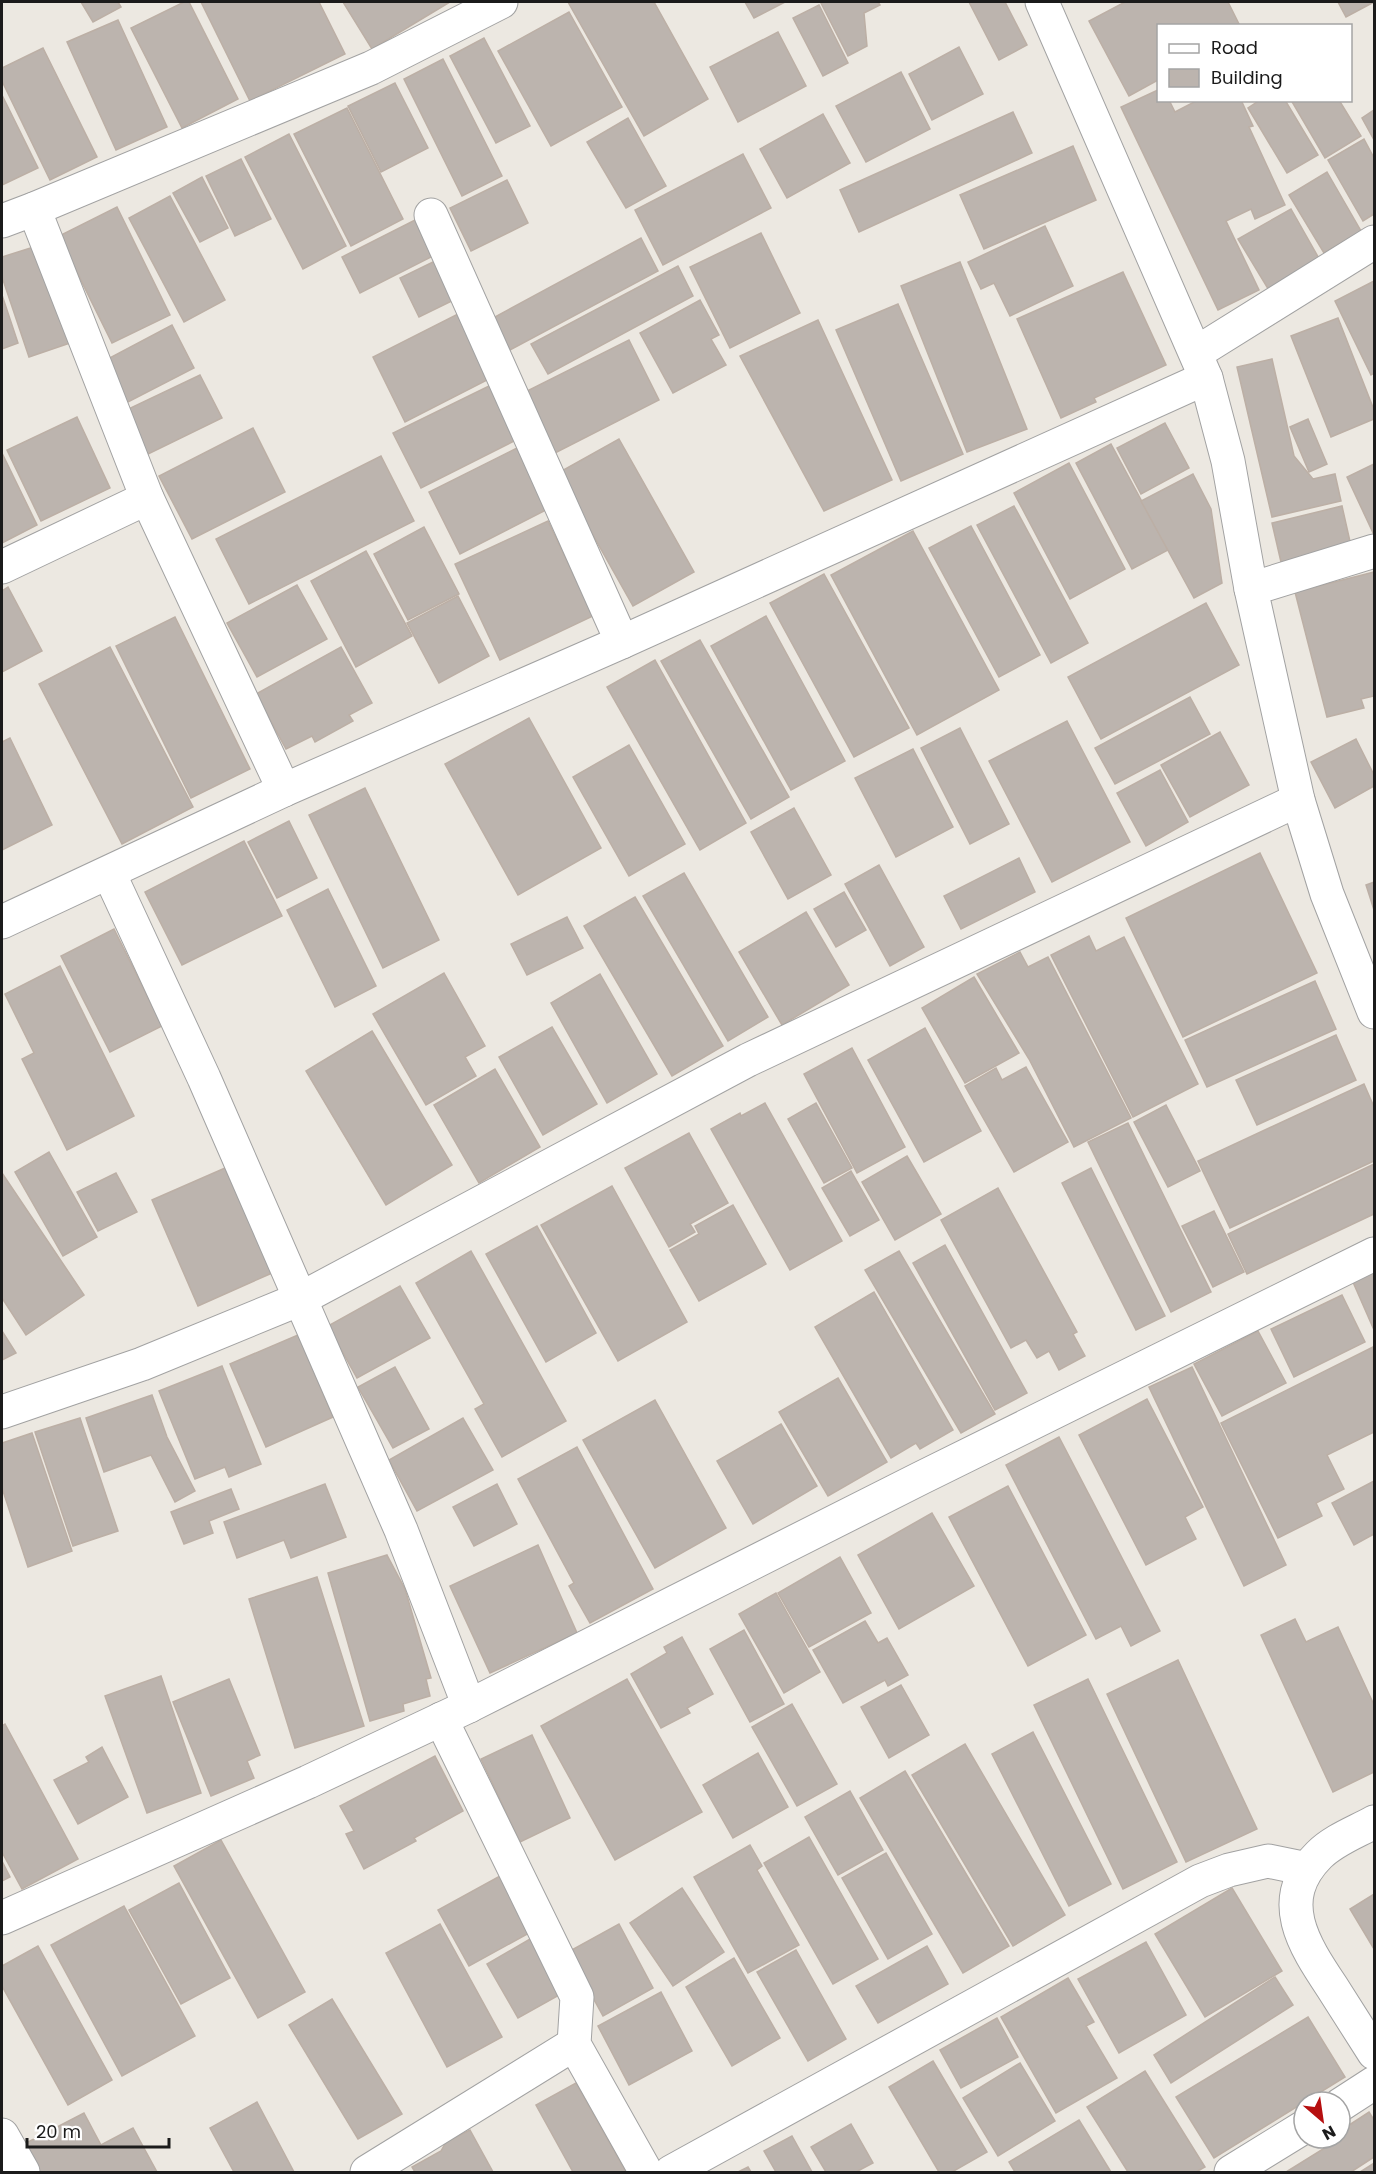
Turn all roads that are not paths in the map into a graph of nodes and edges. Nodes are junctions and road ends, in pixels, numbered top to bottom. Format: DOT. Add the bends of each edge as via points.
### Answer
graph roads {
  1 [pos="501,2"];
  2 [pos="1042,2"];
  3 [pos="34,209"];
  4 [pos="431,215"];
  5 [pos="2,221"];
  6 [pos="1374,242"];
  7 [pos="1201,366"];
  8 [pos="147,498"];
  9 [pos="1374,551"];
  10 [pos="2,567"];
  11 [pos="1251,589"];
  12 [pos="622,642"];
  13 [pos="284,790"];
  14 [pos="1298,800"];
  15 [pos="109,873"];
  16 [pos="2,922"];
  17 [pos="1366,966"];
  18 [pos="1374,1012"];
  19 [pos="1374,1254"];
  20 [pos="300,1299"];
  21 [pos="2,1412"];
  22 [pos="455,1712"];
  23 [pos="1374,1822"];
  24 [pos="1307,1869"];
  25 [pos="2,1918"];
  26 [pos="574,2044"];
  27 [pos="1374,2053"];
  28 [pos="1374,2083"];
  29 [pos="1352,2097"];
  30 [pos="1292,2134"];
  31 [pos="2,2135"];
  32 [pos="22,2172"];
  33 [pos="367,2172"];
  34 [pos="646,2172"];
  35 [pos="671,2172"];
  36 [pos="1231,2172"];
  1 -- 3 [label="street" via="371,68"];
  2 -- 7 [label="street"];
  3 -- 5 [label="street"];
  3 -- 8 [label="street"];
  4 -- 12 [label="street"];
  6 -- 7 [label="street"];
  7 -- 11 [label="street" via="1228,461"];
  7 -- 12 [label="street"];
  8 -- 10 [label="street"];
  8 -- 13 [label="street"];
  9 -- 11 [label="street"];
  11 -- 14 [label="street"];
  12 -- 13 [label="street"];
  13 -- 15 [label="street"];
  14 -- 17 [label="street" via="1327,894"];
  14 -- 20 [label="street" via="748,1060"];
  15 -- 16 [label="street"];
  15 -- 20 [label="street"];
  17 -- 18 [label="street"];
  19 -- 22 [label="street"];
  20 -- 21 [label="street" via="142,1364"];
  20 -- 22 [label="street" via="401,1530"];
  22 -- 25 [label="street"];
  22 -- 26 [label="street" via="577,1996"];
  23 -- 24 [label="street" via="1336,1842"];
  24 -- 27 [label="street" via="1299,1888 1298,1930"];
  24 -- 35 [label="street" via="1268,1861 1200,1881"];
  26 -- 33 [label="street"];
  26 -- 34 [label="street"];
  28 -- 29 [label="street"];
  30 -- 36 [label="street"];
  31 -- 32 [label="street"];
}
